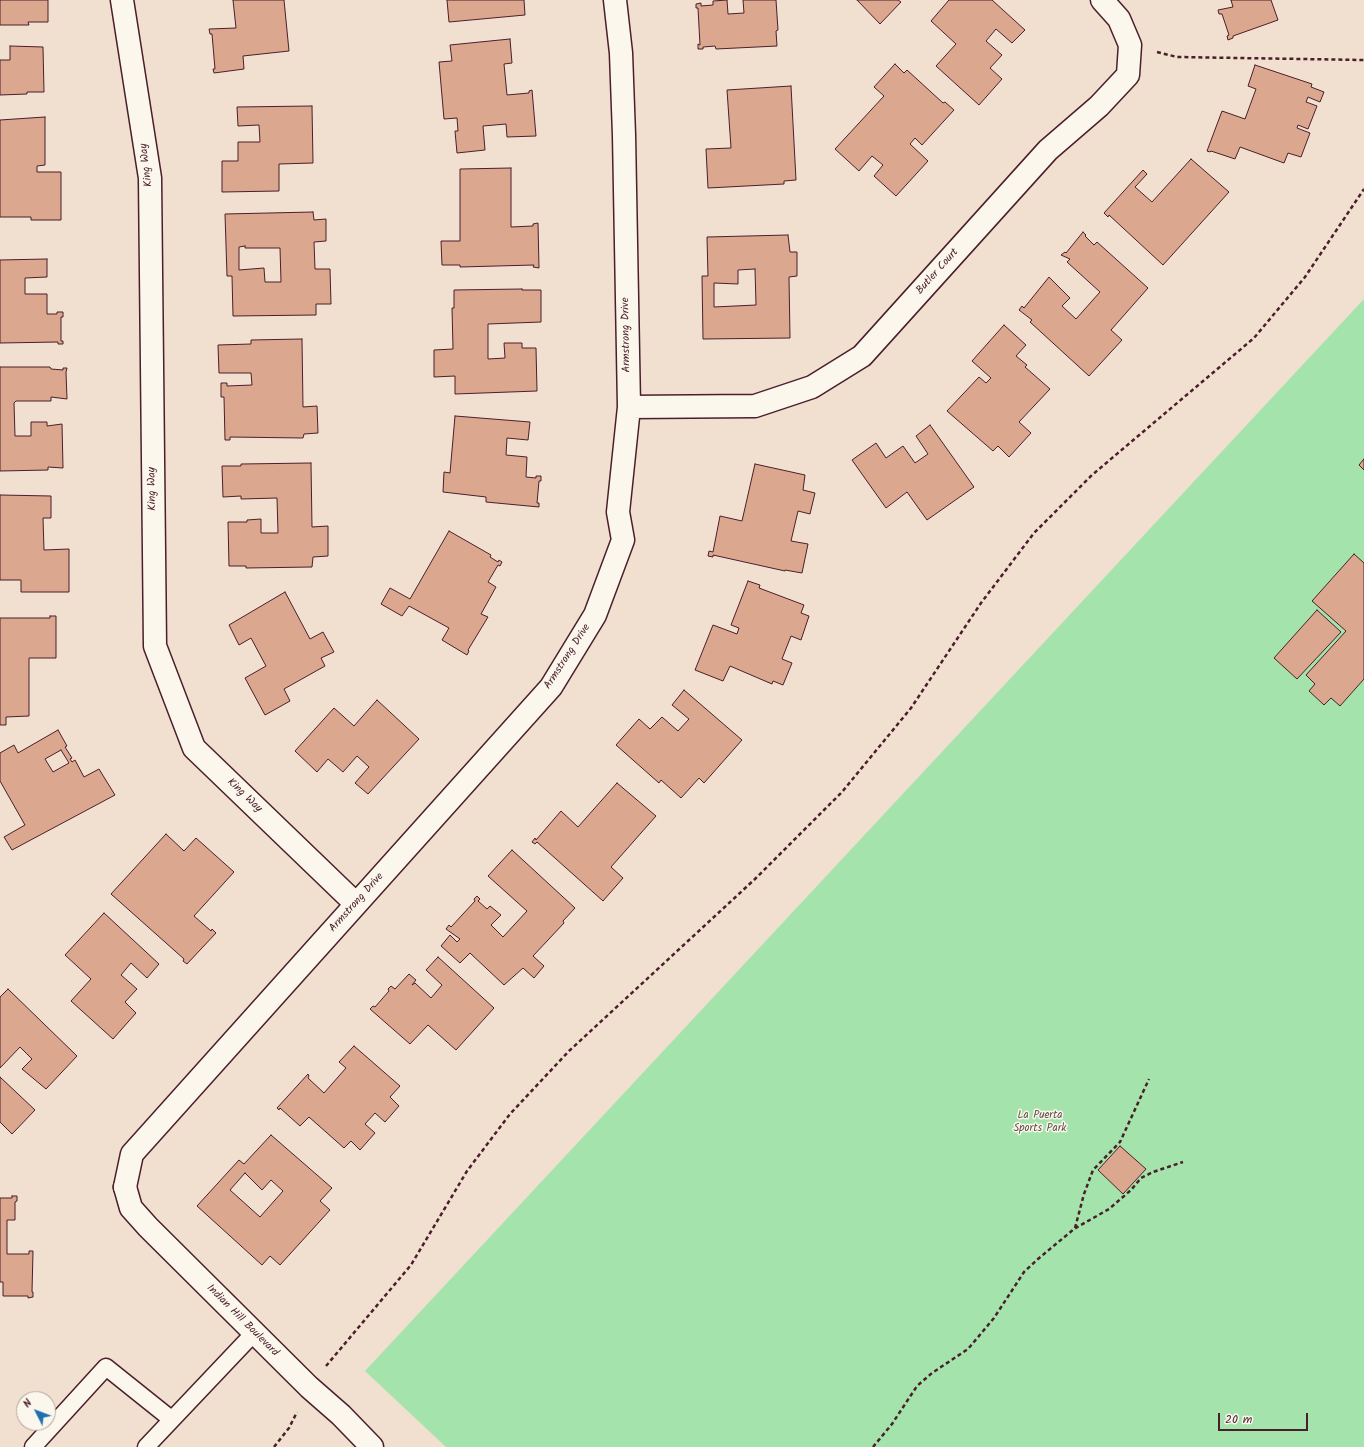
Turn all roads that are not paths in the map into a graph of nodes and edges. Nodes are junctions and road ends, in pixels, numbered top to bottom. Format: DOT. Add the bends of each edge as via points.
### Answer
graph roads {
  1 [pos="122,0"];
  2 [pos="615,0"];
  3 [pos="1102,0"];
  4 [pos="629,407"];
  5 [pos="356,904"];
  6 [pos="125,1187"];
  7 [pos="254,1333"];
  8 [pos="170,1419"];
  9 [pos="33,1447"];
  10 [pos="146,1447"];
  11 [pos="372,1447"];
  1 -- 5 [label="street, King Way" via="150,178 155,646 194,748"];
  2 -- 4 [label="street, Armstrong Drive" via="621,53 624,135"];
  3 -- 4 [label="street, Butler Court" via="1119,19 1130,46 1128,75 1099,106 1048,150 862,356 812,387 756,406"];
  4 -- 5 [label="street, Armstrong Drive" via="618,512 623,540 595,615 551,687"];
  5 -- 6 [label="street, Armstrong Drive" via="132,1154"];
  6 -- 7 [label="street, Indian Hill Boulevard" via="130,1208"];
  7 -- 8 [label="lane"];
  7 -- 11 [label="street, Indian Hill Boulevard"];
  8 -- 9 [label="lane" via="106,1367"];
  8 -- 10 [label="lane"];
}
